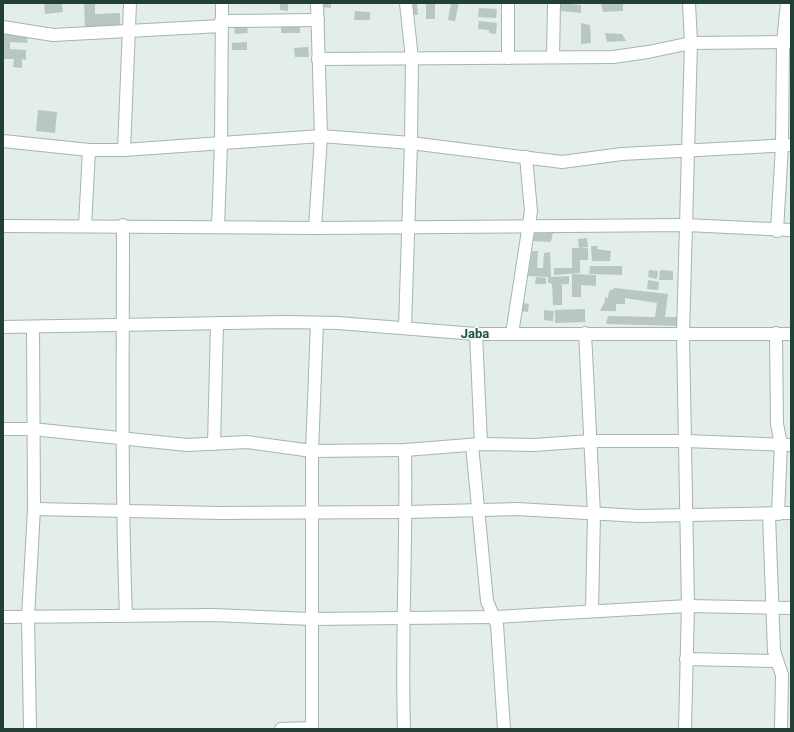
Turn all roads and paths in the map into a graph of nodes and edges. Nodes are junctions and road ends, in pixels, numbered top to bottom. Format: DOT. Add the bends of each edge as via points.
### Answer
graph roads {
  1 [pos="130,3"];
  2 [pos="222,3"];
  3 [pos="317,3"];
  4 [pos="406,3"];
  5 [pos="508,3"];
  6 [pos="554,3"];
  7 [pos="689,3"];
  8 [pos="787,3"];
  9 [pos="318,20"];
  10 [pos="221,23"];
  11 [pos="3,27"];
  12 [pos="130,31"];
  13 [pos="787,42"];
  14 [pos="691,43"];
  15 [pos="552,57"];
  16 [pos="508,58"];
  17 [pos="318,59"];
  18 [pos="412,59"];
  19 [pos="321,136"];
  20 [pos="3,141"];
  21 [pos="411,143"];
  22 [pos="221,144"];
  23 [pos="786,145"];
  24 [pos="89,150"];
  25 [pos="124,150"];
  26 [pos="687,150"];
  27 [pos="526,157"];
  28 [pos="123,225"];
  29 [pos="686,225"];
  30 [pos="3,226"];
  31 [pos="85,226"];
  32 [pos="529,226"];
  33 [pos="218,227"];
  34 [pos="409,227"];
  35 [pos="315,228"];
  36 [pos="791,230"];
  37 [pos="777,231"];
  38 [pos="217,323"];
  39 [pos="317,323"];
  40 [pos="123,326"];
  41 [pos="3,327"];
  42 [pos="32,327"];
  43 [pos="405,328"];
  44 [pos="585,333"];
  45 [pos="776,333"];
  46 [pos="476,334"];
  47 [pos="512,334"];
  48 [pos="683,334"];
  49 [pos="791,334"];
  50 [pos="3,429"];
  51 [pos="32,429"];
  52 [pos="124,438"];
  53 [pos="590,441"];
  54 [pos="686,441"];
  55 [pos="214,444"];
  56 [pos="786,444"];
  57 [pos="476,445"];
  58 [pos="405,450"];
  59 [pos="312,451"];
  60 [pos="34,509"];
  61 [pos="479,509"];
  62 [pos="122,512"];
  63 [pos="312,512"];
  64 [pos="407,512"];
  65 [pos="594,514"];
  66 [pos="791,514"];
  67 [pos="773,515"];
  68 [pos="686,516"];
  69 [pos="688,606"];
  70 [pos="772,608"];
  71 [pos="791,608"];
  72 [pos="592,611"];
  73 [pos="126,616"];
  74 [pos="3,617"];
  75 [pos="28,617"];
  76 [pos="495,617"];
  77 [pos="403,618"];
  78 [pos="312,619"];
  79 [pos="686,659"];
  80 [pos="776,661"];
  81 [pos="786,675"];
  82 [pos="312,728"];
  83 [pos="30,729"];
  84 [pos="281,729"];
  85 [pos="404,729"];
  86 [pos="504,729"];
  87 [pos="684,729"];
  88 [pos="782,729"];
  1 -- 12 [label="street"];
  2 -- 10 [label="street"];
  3 -- 9 [label="street"];
  4 -- 18 [label="street"];
  5 -- 16 [label="street"];
  6 -- 15 [label="street"];
  7 -- 14 [label="street"];
  8 -- 13 [label="street"];
  9 -- 10 [label="street"];
  9 -- 17 [label="street"];
  10 -- 12 [label="street"];
  10 -- 22 [label="street"];
  11 -- 12 [label="street" via="53,35"];
  12 -- 25 [label="street"];
  13 -- 14 [label="street"];
  13 -- 23 [label="street"];
  14 -- 15 [label="street" via="613,57"];
  14 -- 26 [label="street"];
  15 -- 16 [label="street"];
  16 -- 18 [label="street"];
  17 -- 18 [label="street"];
  17 -- 19 [label="street"];
  18 -- 21 [label="street"];
  19 -- 21 [label="street"];
  19 -- 22 [label="street"];
  19 -- 35 [label="street"];
  20 -- 24 [label="street"];
  21 -- 27 [label="street"];
  21 -- 34 [label="street"];
  22 -- 25 [label="street"];
  22 -- 33 [label="street"];
  23 -- 26 [label="street"];
  23 -- 37 [label="street"];
  24 -- 25 [label="street"];
  24 -- 31 [label="street"];
  26 -- 27 [label="street" via="622,154 562,162"];
  26 -- 29 [label="street"];
  27 -- 32 [label="street" via="531,211"];
  28 -- 31 [label="street"];
  28 -- 33 [label="street"];
  28 -- 40 [label="street"];
  29 -- 32 [label="street"];
  29 -- 37 [label="street"];
  29 -- 48 [label="street"];
  30 -- 31 [label="street"];
  32 -- 34 [label="street"];
  32 -- 47 [label="street"];
  33 -- 35 [label="street"];
  34 -- 35 [label="street"];
  34 -- 43 [label="street"];
  36 -- 37 [label="street"];
  38 -- 39 [label="street"];
  38 -- 40 [label="street"];
  38 -- 55 [label="street"];
  39 -- 43 [label="street"];
  39 -- 59 [label="street"];
  40 -- 42 [label="street"];
  40 -- 52 [label="street"];
  41 -- 42 [label="street"];
  42 -- 51 [label="street"];
  43 -- 46 [label="street"];
  44 -- 47 [label="street"];
  44 -- 48 [label="street"];
  44 -- 53 [label="street"];
  45 -- 48 [label="street"];
  45 -- 49 [label="street"];
  45 -- 56 [label="street" via="777,424"];
  46 -- 47 [label="street"];
  46 -- 57 [label="street"];
  48 -- 54 [label="street"];
  50 -- 51 [label="street"];
  51 -- 52 [label="street"];
  51 -- 60 [label="street"];
  52 -- 55 [label="street" via="187,445"];
  52 -- 62 [label="street"];
  53 -- 54 [label="street"];
  53 -- 57 [label="street" via="534,445"];
  53 -- 65 [label="street"];
  54 -- 56 [label="street"];
  54 -- 68 [label="street"];
  55 -- 59 [label="street" via="247,442"];
  56 -- 67 [label="street"];
  57 -- 58 [label="street"];
  57 -- 61 [label="street"];
  58 -- 59 [label="street"];
  58 -- 64 [label="street"];
  59 -- 63 [label="street"];
  60 -- 62 [label="street"];
  60 -- 75 [label="street"];
  61 -- 64 [label="street"];
  61 -- 65 [label="street"];
  61 -- 76 [label="street" via="487,601"];
  62 -- 63 [label="street"];
  62 -- 73 [label="street"];
  63 -- 64 [label="street"];
  63 -- 78 [label="street"];
  64 -- 77 [label="street"];
  65 -- 68 [label="street"];
  65 -- 72 [label="street"];
  66 -- 67 [label="street"];
  67 -- 68 [label="street"];
  67 -- 70 [label="street"];
  68 -- 69 [label="street"];
  69 -- 70 [label="street"];
  69 -- 72 [label="street"];
  69 -- 79 [label="street"];
  70 -- 71 [label="street"];
  70 -- 80 [label="street"];
  72 -- 76 [label="street"];
  73 -- 75 [label="street"];
  73 -- 78 [label="street" via="213,615"];
  74 -- 75 [label="street"];
  75 -- 83 [label="street"];
  76 -- 77 [label="street"];
  76 -- 86 [label="street"];
  77 -- 78 [label="street"];
  77 -- 85 [label="street"];
  78 -- 82 [label="street"];
  79 -- 80 [label="street"];
  79 -- 87 [label="street"];
  80 -- 81 [label="street"];
  81 -- 88 [label="street"];
  82 -- 84 [label="street"];
}
